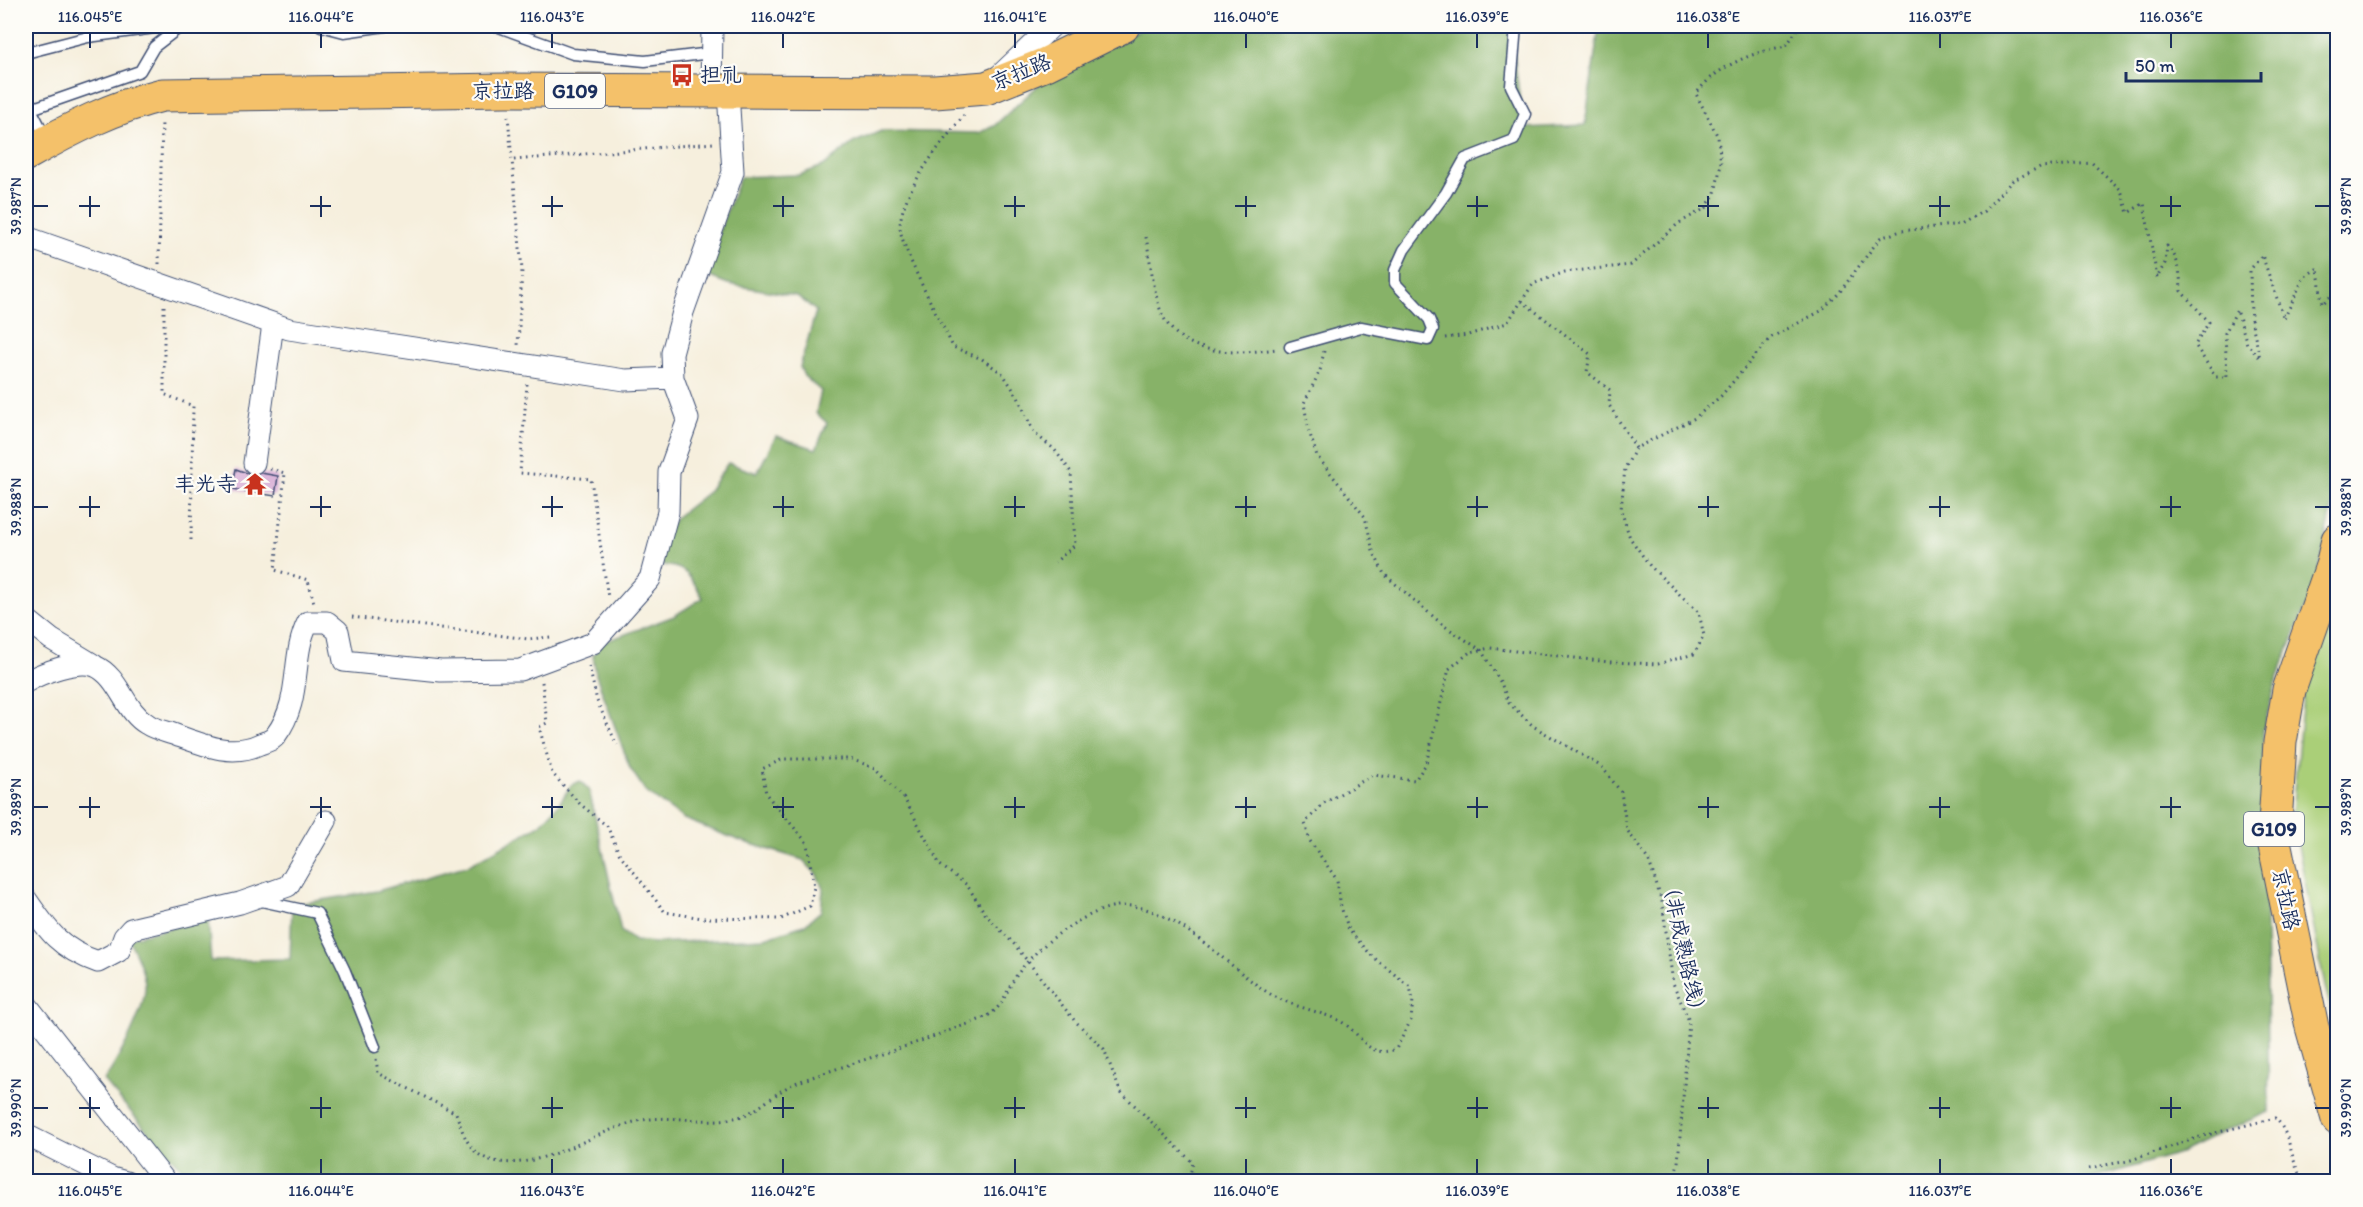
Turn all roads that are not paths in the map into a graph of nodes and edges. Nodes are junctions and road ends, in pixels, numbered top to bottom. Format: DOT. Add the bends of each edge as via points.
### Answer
graph roads {
  1 [pos="201,26"];
  2 [pos="321,26"];
  3 [pos="385,26"];
  4 [pos="496,26"];
  5 [pos="712,26"];
  6 [pos="1052,26"];
  7 [pos="1123,26"];
  8 [pos="1516,26"];
  9 [pos="180,27"];
  10 [pos="26,53"];
  11 [pos="711,53"];
  12 [pos="986,88"];
  13 [pos="720,92"];
  14 [pos="37,148"];
  15 [pos="26,237"];
  16 [pos="273,324"];
  17 [pos="1290,347"];
  18 [pos="673,378"];
  19 [pos="254,463"];
  20 [pos="2337,540"];
  21 [pos="26,619"];
  22 [pos="94,665"];
  23 [pos="26,682"];
  24 [pos="326,821"];
  25 [pos="26,899"];
  26 [pos="251,899"];
  27 [pos="26,1004"];
  28 [pos="375,1047"];
  29 [pos="2337,1119"];
  30 [pos="26,1134"];
  31 [pos="126,1182"];
  32 [pos="166,1182"];
  1 -- 9 [label="lane"];
  2 -- 3 [label="lane" via="344,32"];
  4 -- 11 [label="lane" via="573,54 645,61"];
  5 -- 11 [label="street"];
  6 -- 12 [label="street"];
  7 -- 12 [label="highway, 京拉路 / G109"];
  8 -- 17 [label="lane" via="1511,86 1525,114 1514,140 1465,159 1446,194 1404,250 1395,270 1395,283 1403,295 1429,319 1433,329 1428,340 1361,327"];
  9 -- 10 [label="lane" via="88,37"];
  9 -- 14 [label="lane" via="154,47 140,71 31,109"];
  11 -- 13 [label="street"];
  12 -- 13 [label="highway, 京拉路 / G109" via="935,92"];
  13 -- 14 [label="highway, 京拉路 / G109" via="505,90 162,95 122,107"];
  13 -- 18 [label="street" via="734,172 683,312 672,353"];
  15 -- 16 [label="street"];
  16 -- 18 [label="street" via="626,380"];
  16 -- 19 [label="street"];
  18 -- 22 [label="street" via="688,419 669,472 668,512 650,579 593,644 520,670 441,671 344,661 339,631 321,622 308,622 302,634 290,709 275,738 249,750 218,750 146,724 110,677"];
  20 -- 29 [label="highway, 京拉路 / G109" via="2332,566 2289,690 2280,742 2274,841 2312,1026"];
  21 -- 22 [label="street"];
  22 -- 23 [label="street" via="53,668"];
  24 -- 26 [label="street" via="288,886"];
  25 -- 26 [label="street" via="45,926 73,953 98,962 119,951 131,929"];
  26 -- 28 [label="lane" via="317,913"];
  27 -- 32 [label="street"];
  30 -- 31 [label="street"];
}
